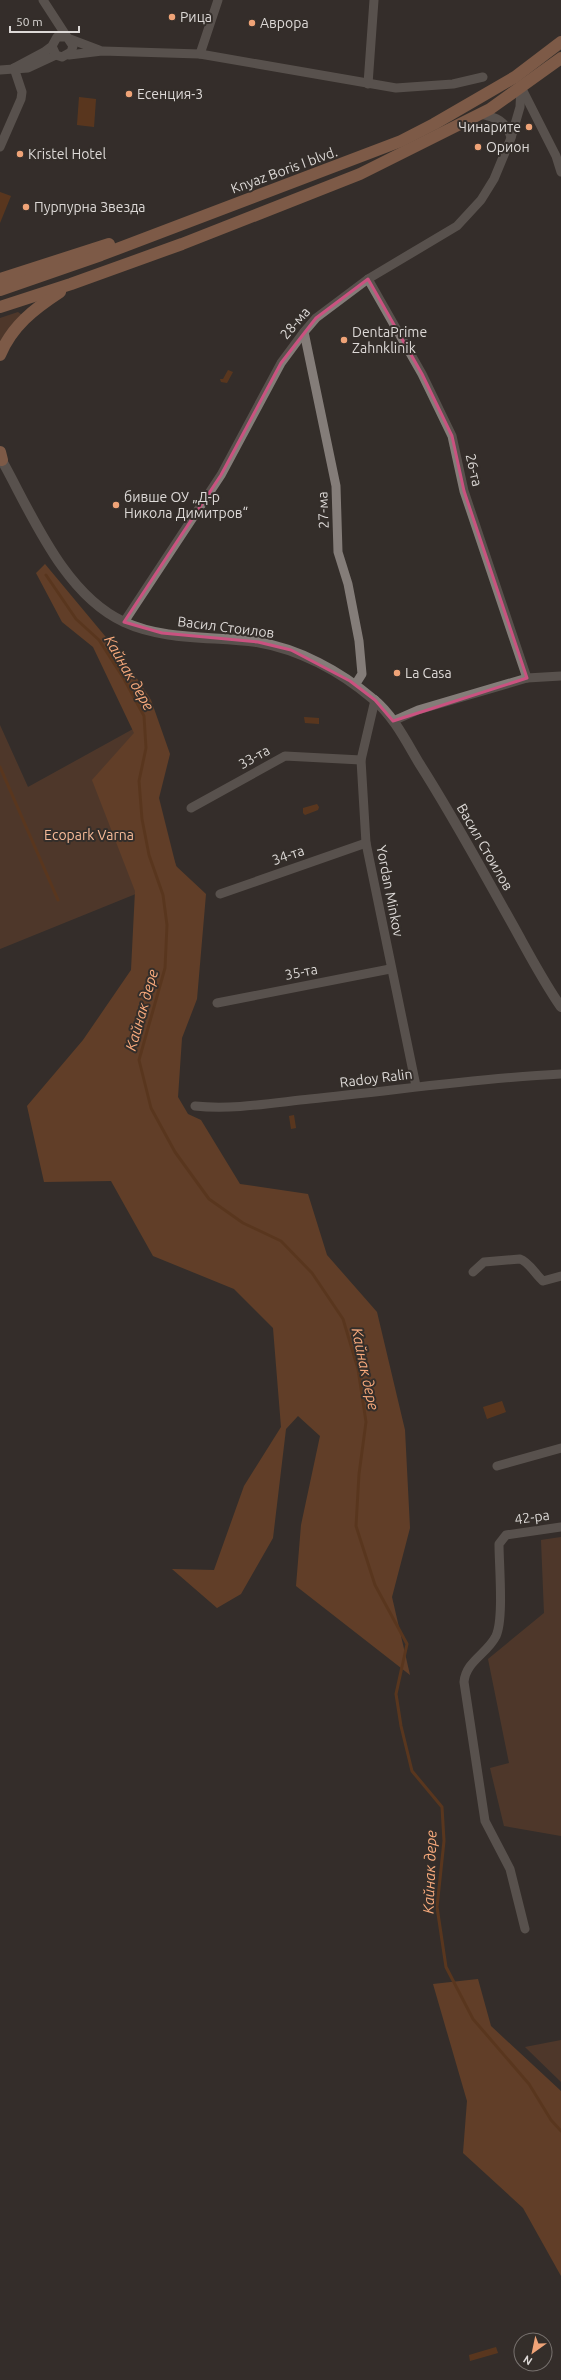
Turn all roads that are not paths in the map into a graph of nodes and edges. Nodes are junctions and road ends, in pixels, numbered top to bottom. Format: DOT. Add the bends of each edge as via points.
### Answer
graph roads {
  1 [pos="43,0"];
  2 [pos="218,0"];
  3 [pos="374,0"];
  4 [pos="50,12"];
  5 [pos="69,38"];
  6 [pos="561,42"];
  7 [pos="53,43"];
  8 [pos="102,51"];
  9 [pos="200,54"];
  10 [pos="56,55"];
  11 [pos="69,55"];
  12 [pos="561,58"];
  13 [pos="14,68"];
  14 [pos="0,70"];
  15 [pos="482,76"];
  16 [pos="368,84"];
  17 [pos="521,87"];
  18 [pos="480,114"];
  19 [pos="511,138"];
  20 [pos="0,147"];
  21 [pos="561,172"];
  22 [pos="264,192"];
  23 [pos="0,279"];
  24 [pos="368,279"];
  25 [pos="71,284"];
  26 [pos="0,290"];
  27 [pos="0,307"];
  28 [pos="304,332"];
  29 [pos="0,355"];
  30 [pos="0,457"];
  31 [pos="124,622"];
  32 [pos="561,676"];
  33 [pos="527,678"];
  34 [pos="355,685"];
  35 [pos="375,700"];
  36 [pos="393,721"];
  37 [pos="361,760"];
  38 [pos="191,808"];
  39 [pos="366,843"];
  40 [pos="220,894"];
  41 [pos="390,969"];
  42 [pos="217,1003"];
  43 [pos="561,1007"];
  44 [pos="561,1074"];
  45 [pos="416,1086"];
  46 [pos="195,1106"];
  47 [pos="473,1272"];
  48 [pos="561,1276"];
  49 [pos="561,1448"];
  50 [pos="497,1466"];
  51 [pos="561,1527"];
  52 [pos="526,1929"];
  1 -- 4 [label="street"];
  2 -- 9 [label="street"];
  3 -- 16 [label="street"];
  4 -- 5 [label="street"];
  4 -- 7 [label="street"];
  5 -- 7 [label="street" via="60,36"];
  5 -- 8 [label="street"];
  5 -- 11 [label="street" via="73,46"];
  6 -- 22 [label="highway, Knyaz Boris I blvd." via="515,77 434,124 364,156"];
  7 -- 10 [label="street"];
  7 -- 13 [label="street"];
  8 -- 9 [label="street"];
  8 -- 11 [label="street"];
  9 -- 16 [label="street"];
  10 -- 11 [label="street"];
  10 -- 13 [label="street" via="28,68"];
  12 -- 17 [label="highway"];
  13 -- 14 [label="street"];
  13 -- 20 [label="street" via="22,92 21,99"];
  15 -- 16 [label="street" via="453,84 428,86 396,88"];
  17 -- 18 [label="highway"];
  17 -- 19 [label="street, 28-ма" via="520,107"];
  17 -- 21 [label="street" via="556,156"];
  18 -- 19 [label="street" via="502,121 508,128"];
  18 -- 25 [label="highway" via="360,174 182,244"];
  19 -- 24 [label="street, 28-ма" via="494,179 470,214 457,226"];
  22 -- 23 [label="highway"];
  22 -- 26 [label="highway, Knyaz Boris I blvd." via="101,255"];
  24 -- 28 [label="street, 28-ма" via="316,318"];
  24 -- 33 [label="street, 26-та" via="422,374 452,436 464,491"];
  25 -- 27 [label="highway"];
  25 -- 29 [label="highway" via="27,316 8,339"];
  28 -- 31 [label="street, 28-ма" via="280,364 221,475"];
  28 -- 34 [label="street, 27-ма" via="336,486 338,552 348,584 359,642 362,674"];
  30 -- 31 [label="street, Васил Стоилов" via="45,541 70,578"];
  31 -- 34 [label="street, Васил Стоилов" via="162,633 258,642 291,650 321,664"];
  32 -- 33 [label="street"];
  33 -- 36 [label="street" via="418,710"];
  34 -- 35 [label="street, Васил Стоилов"];
  35 -- 36 [label="street, Васил Стоилов"];
  35 -- 37 [label="street, Yordan Minkov"];
  36 -- 43 [label="street, Васил Стоилов" via="429,778 535,967"];
  37 -- 38 [label="street, 33-та" via="285,756"];
  37 -- 39 [label="street, Yordan Minkov"];
  39 -- 40 [label="street, 34-та"];
  39 -- 41 [label="street, Yordan Minkov"];
  41 -- 42 [label="street, 35-та"];
  41 -- 45 [label="street, Yordan Minkov"];
  44 -- 45 [label="street, Radoy Ralin"];
  45 -- 46 [label="street, Radoy Ralin" via="273,1103"];
  47 -- 48 [label="street" via="484,1262 520,1259 525,1260 536,1275 544,1280 550,1281"];
  49 -- 50 [label="street"];
  51 -- 52 [label="street, 42-ра" via="506,1535 499,1544 500,1620 497,1635 465,1672 464,1682 485,1821 510,1869"];
}
